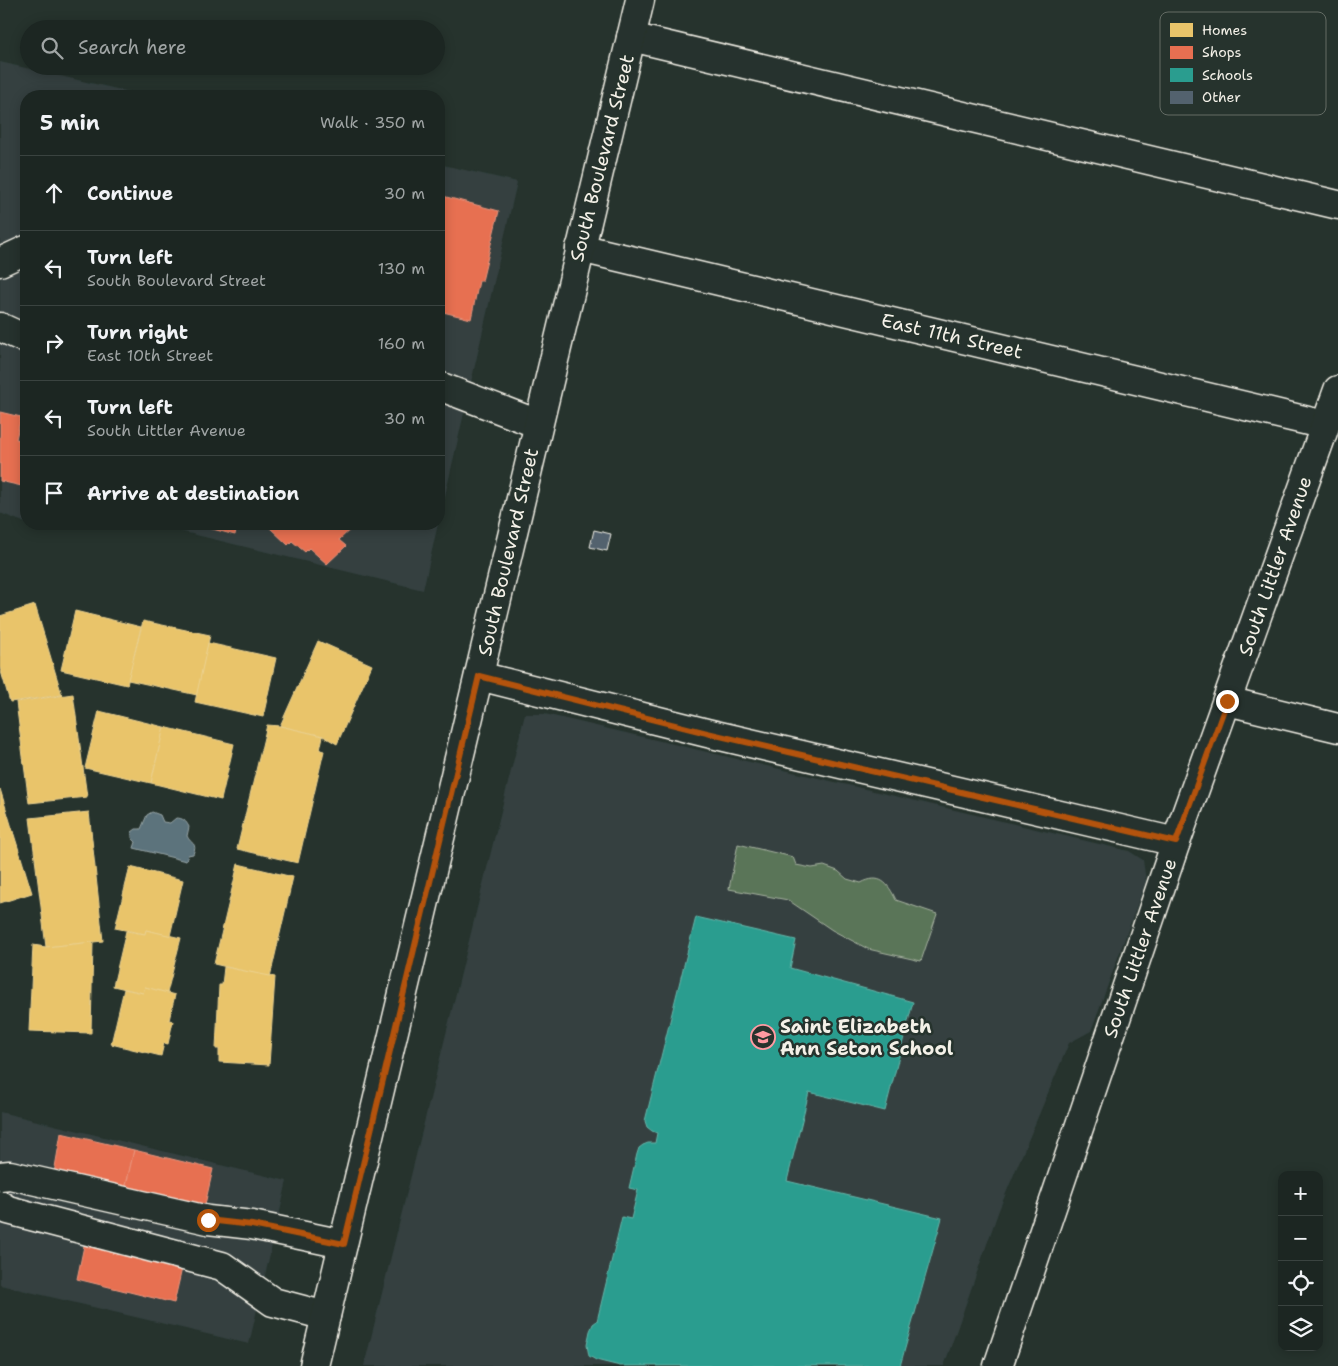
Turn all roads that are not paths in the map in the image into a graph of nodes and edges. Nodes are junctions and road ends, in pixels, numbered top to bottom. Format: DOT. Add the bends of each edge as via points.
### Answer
graph roads {
  1 [pos="640,0"];
  2 [pos="631,37"];
  3 [pos="1338,205"];
  4 [pos="580,248"];
  5 [pos="20,253"];
  6 [pos="0,262"];
  7 [pos="0,328"];
  8 [pos="20,336"];
  9 [pos="445,388"];
  10 [pos="1338,390"];
  11 [pos="538,424"];
  12 [pos="1325,425"];
  13 [pos="479,676"];
  14 [pos="1227,701"];
  15 [pos="1338,728"];
  16 [pos="1176,842"];
  17 [pos="0,1176"];
  18 [pos="0,1206"];
  19 [pos="344,1244"];
  20 [pos="326,1316"];
  21 [pos="314,1366"];
  22 [pos="998,1366"];
  1 -- 2 [label="street, South Boulevard Street"];
  2 -- 3 [label="street"];
  2 -- 4 [label="street, South Boulevard Street"];
  4 -- 11 [label="street, South Boulevard Street"];
  4 -- 12 [label="street, East 11th Street"];
  5 -- 6 [label="street"];
  7 -- 8 [label="street"];
  9 -- 11 [label="street"];
  10 -- 12 [label="street, South Littler Avenue"];
  11 -- 13 [label="street, South Boulevard Street"];
  12 -- 14 [label="street, South Littler Avenue"];
  13 -- 16 [label="street" via="698,731"];
  13 -- 19 [label="street, South Boulevard Street"];
  14 -- 15 [label="street"];
  14 -- 16 [label="street, South Littler Avenue"];
  16 -- 22 [label="street, South Littler Avenue"];
  17 -- 19 [label="street" via="10,1174 208,1220 252,1225"];
  18 -- 20 [label="street" via="222,1266 273,1302"];
  19 -- 20 [label="street, South Boulevard Street"];
  20 -- 21 [label="street, South Boulevard Street"];
}
